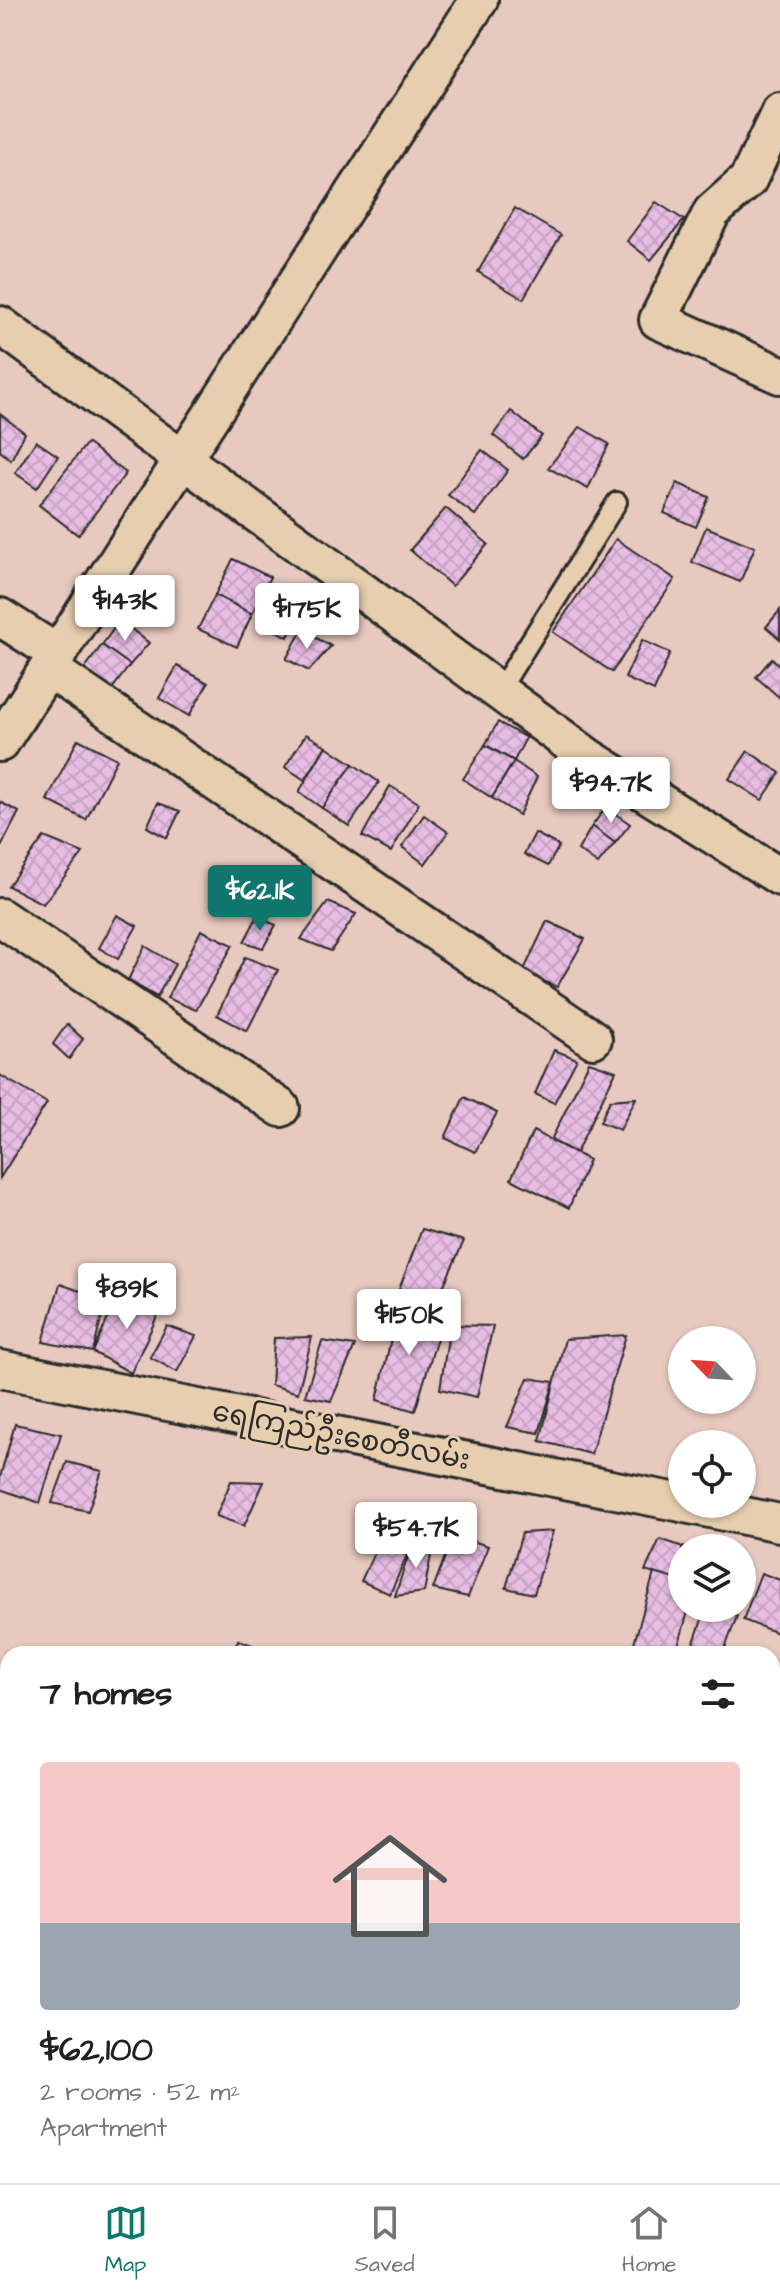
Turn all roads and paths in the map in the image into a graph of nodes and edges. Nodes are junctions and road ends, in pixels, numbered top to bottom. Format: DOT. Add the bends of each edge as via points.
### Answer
graph roads {
  1 [pos="479,0"];
  2 [pos="780,112"];
  3 [pos="0,325"];
  4 [pos="780,375"];
  5 [pos="185,459"];
  6 [pos="617,502"];
  7 [pos="0,617"];
  8 [pos="53,662"];
  9 [pos="499,691"];
  10 [pos="0,743"];
  11 [pos="780,877"];
  12 [pos="0,917"];
  13 [pos="593,1039"];
  14 [pos="281,1108"];
  15 [pos="0,1369"];
  16 [pos="668,1501"];
  17 [pos="755,1518"];
  18 [pos="780,1523"];
  1 -- 5 [label="street"];
  2 -- 4 [label="street" via="748,180 712,212 658,320"];
  3 -- 5 [label="street"];
  5 -- 8 [label="street"];
  5 -- 9 [label="street"];
  6 -- 9 [label="lane"];
  7 -- 8 [label="street"];
  8 -- 10 [label="street"];
  8 -- 13 [label="street"];
  9 -- 11 [label="street" via="588,757"];
  12 -- 14 [label="street"];
  15 -- 16 [label="street, ရေကြည်ဦးစေတီလမ်း"];
  17 -- 18 [label="street, ရေကြည်ဦးစေတီလမ်း"];
}
